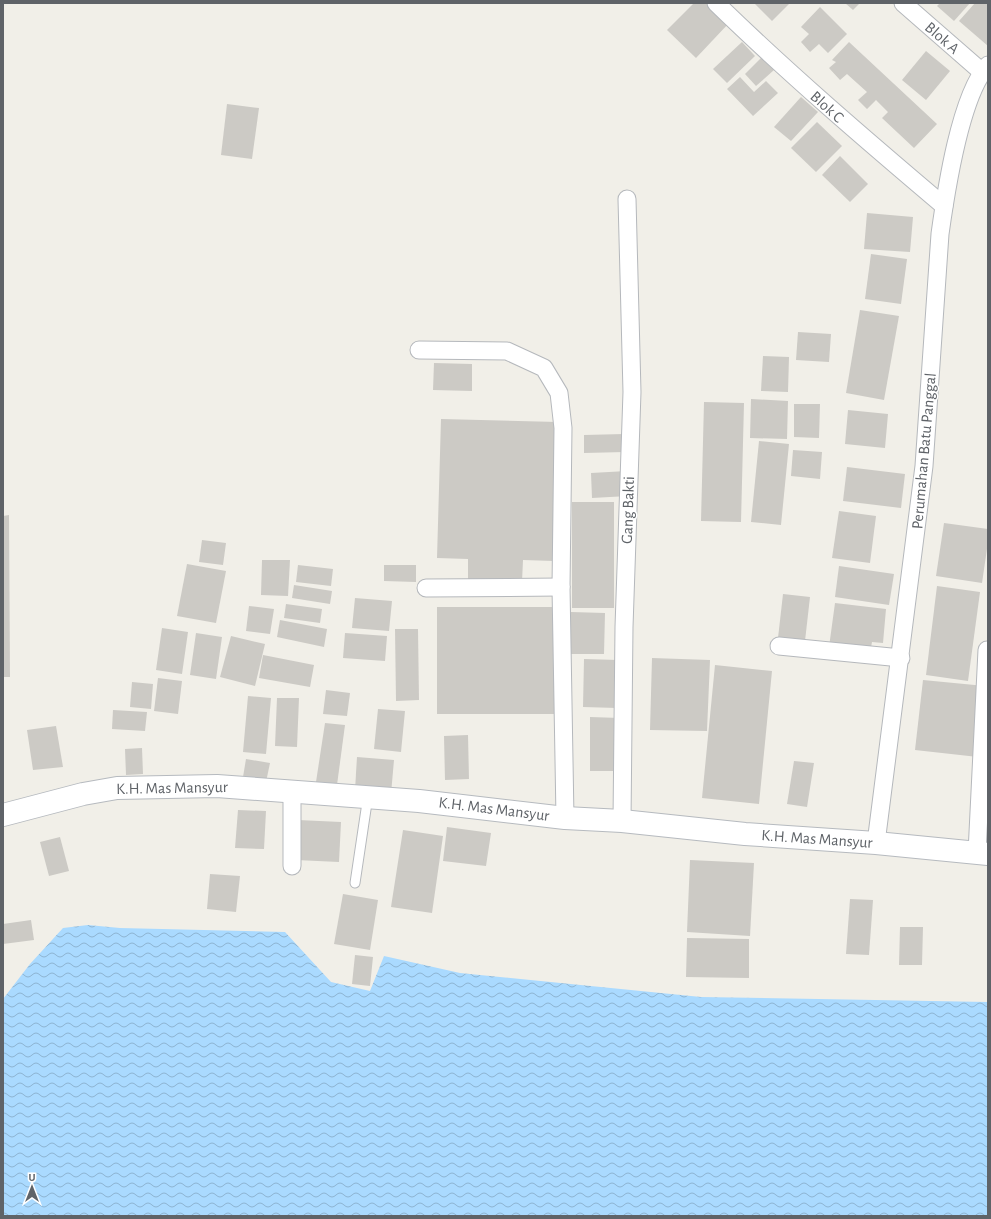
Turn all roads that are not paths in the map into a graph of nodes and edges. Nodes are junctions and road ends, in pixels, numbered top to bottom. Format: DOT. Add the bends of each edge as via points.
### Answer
graph roads {
  1 [pos="716,3"];
  2 [pos="903,3"];
  3 [pos="985,69"];
  4 [pos="627,199"];
  5 [pos="944,206"];
  6 [pos="418,350"];
  7 [pos="561,587"];
  8 [pos="426,588"];
  9 [pos="779,646"];
  10 [pos="987,650"];
  11 [pos="901,658"];
  12 [pos="292,790"];
  13 [pos="368,796"];
  14 [pos="3,815"];
  15 [pos="565,818"];
  16 [pos="622,821"];
  17 [pos="876,843"];
  18 [pos="983,853"];
  19 [pos="292,866"];
  20 [pos="355,883"];
  1 -- 5 [label="street, Blok C" via="837,116"];
  2 -- 3 [label="street, Blok A"];
  3 -- 5 [label="street, Perumahan Batu Panggal" via="967,108"];
  4 -- 16 [label="street, Gang Bakti" via="632,392 624,627"];
  5 -- 11 [label="street, Perumahan Batu Panggal" via="924,466"];
  6 -- 7 [label="street" via="507,351 544,368 559,393 563,428"];
  7 -- 8 [label="street"];
  7 -- 15 [label="street"];
  9 -- 11 [label="street"];
  10 -- 18 [label="street"];
  11 -- 17 [label="street, Perumahan Batu Panggal"];
  12 -- 13 [label="main road, K.H. Mas Mansyur"];
  12 -- 14 [label="main road, K.H. Mas Mansyur" via="217,786 117,788"];
  12 -- 19 [label="street"];
  13 -- 15 [label="main road, K.H. Mas Mansyur"];
  13 -- 20 [label="lane"];
  15 -- 16 [label="main road, K.H. Mas Mansyur"];
  16 -- 17 [label="main road, K.H. Mas Mansyur" via="745,834"];
  17 -- 18 [label="main road, K.H. Mas Mansyur"];
}
